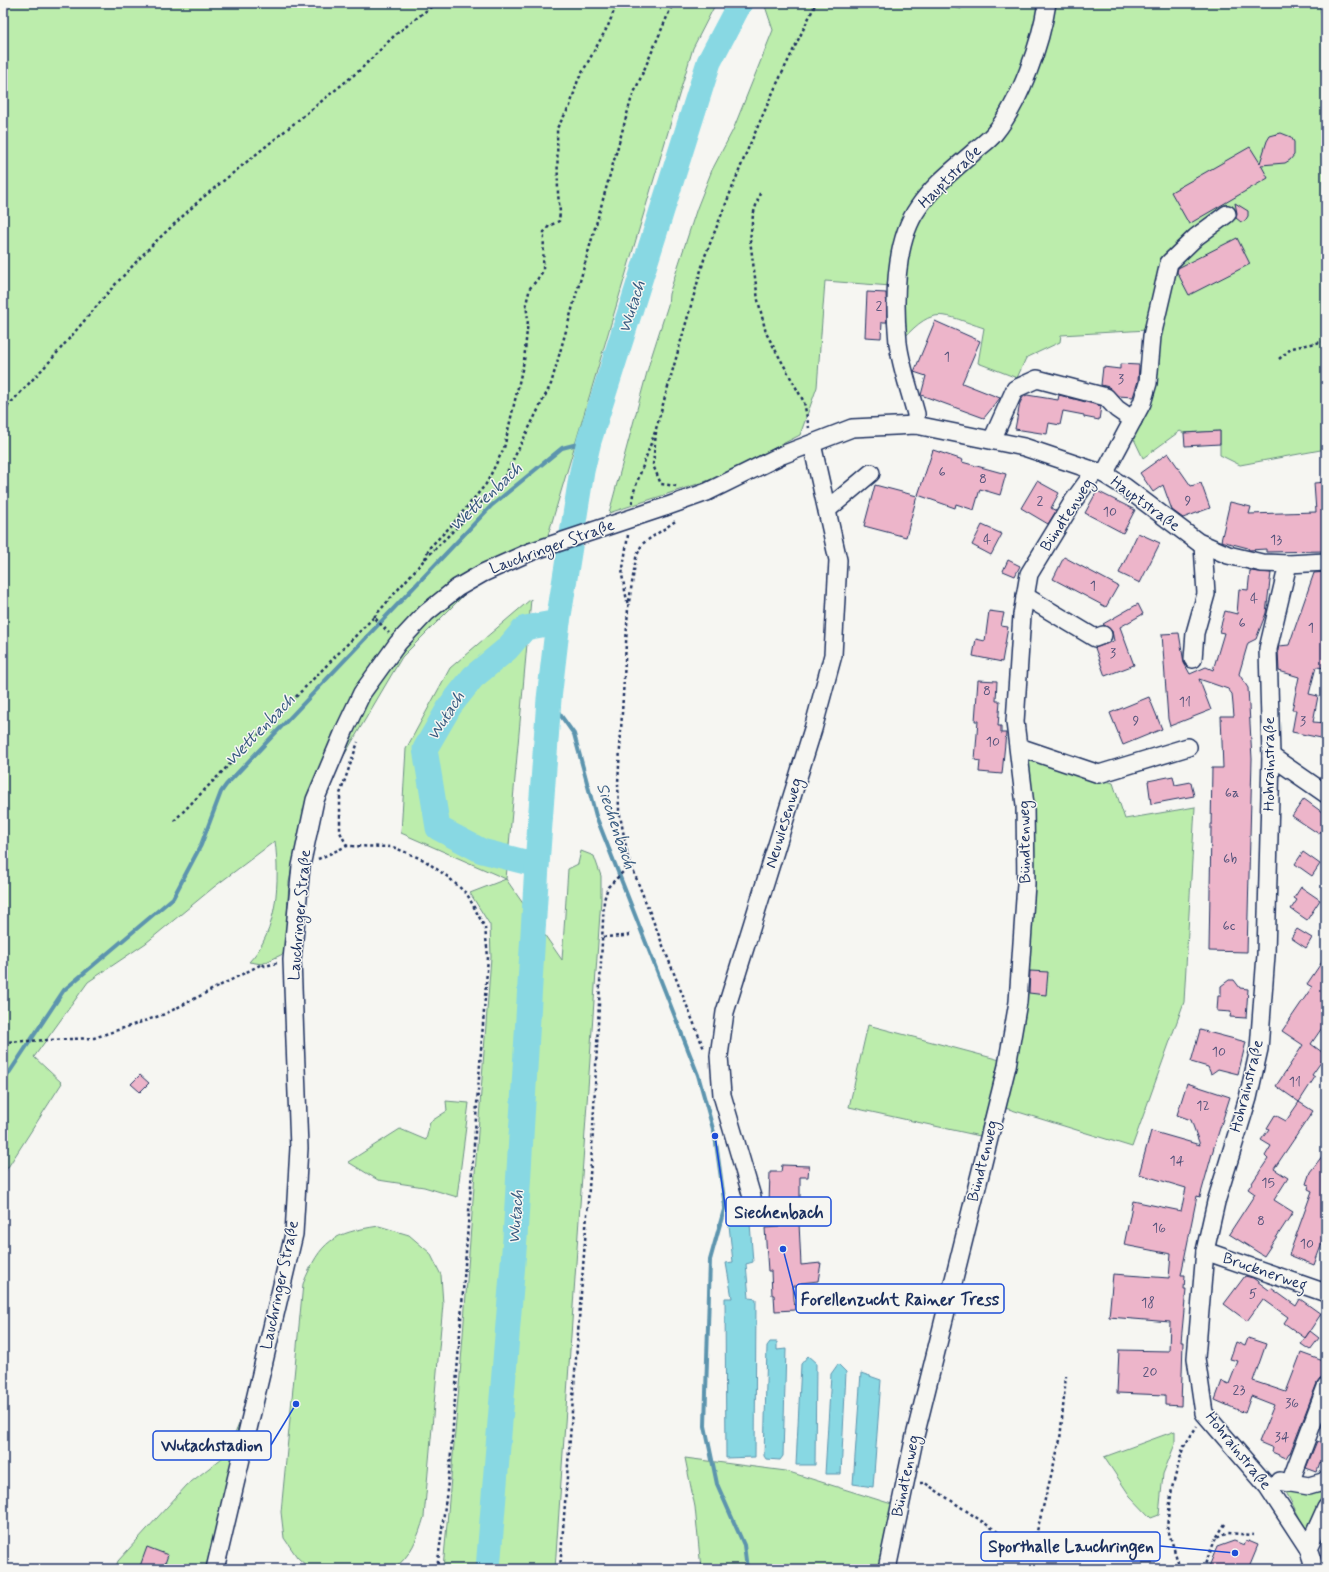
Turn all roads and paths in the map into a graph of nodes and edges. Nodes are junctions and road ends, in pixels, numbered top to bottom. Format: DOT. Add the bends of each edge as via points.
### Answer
graph roads {
  1 [pos="436,3"];
  2 [pos="617,3"];
  3 [pos="673,3"];
  4 [pos="816,3"];
  5 [pos="1043,6"];
  6 [pos="760,193"];
  7 [pos="1227,214"];
  8 [pos="1326,341"];
  9 [pos="1279,359"];
  10 [pos="3,411"];
  11 [pos="1133,420"];
  12 [pos="916,424"];
  13 [pos="992,440"];
  14 [pos="812,444"];
  15 [pos="871,473"];
  16 [pos="1100,473"];
  17 [pos="684,488"];
  18 [pos="828,510"];
  19 [pos="678,519"];
  20 [pos="1203,545"];
  21 [pos="424,560"];
  22 [pos="1326,562"];
  23 [pos="1288,564"];
  24 [pos="1025,596"];
  25 [pos="374,617"];
  26 [pos="1103,635"];
  27 [pos="398,643"];
  28 [pos="1193,659"];
  29 [pos="360,735"];
  30 [pos="1018,747"];
  31 [pos="1188,747"];
  32 [pos="1271,756"];
  33 [pos="1326,794"];
  34 [pos="174,821"];
  35 [pos="347,846"];
  36 [pos="626,852"];
  37 [pos="301,866"];
  38 [pos="632,934"];
  39 [pos="603,937"];
  40 [pos="292,960"];
  41 [pos="3,1042"];
  42 [pos="705,1051"];
  43 [pos="752,1197"];
  44 [pos="1205,1251"];
  45 [pos="1325,1289"];
  46 [pos="1066,1376"];
  47 [pos="1326,1387"];
  48 [pos="1204,1413"];
  49 [pos="1326,1481"];
  50 [pos="905,1482"];
  51 [pos="1265,1483"];
  52 [pos="1290,1483"];
  53 [pos="1326,1508"];
  54 [pos="1225,1524"];
  55 [pos="1254,1535"];
  56 [pos="1216,1538"];
  57 [pos="1308,1548"];
  58 [pos="215,1569"];
  59 [pos="437,1569"];
  60 [pos="560,1569"];
  61 [pos="887,1569"];
  62 [pos="1180,1569"];
  63 [pos="1202,1569"];
  64 [pos="1315,1569"];
  1 -- 10 [label="path" via="395,36 360,70 201,199 112,288 51,360"];
  2 -- 21 [label="path" via="608,26 578,80 570,106 557,128 559,221 544,232 542,271 530,288 526,304 528,320 524,361 504,448 486,484 429,548"];
  3 -- 21 [label="path" via="631,100 551,384 502,482"];
  4 -- 17 [label="path" via="753,137 705,256 656,429 653,465 661,484"];
  5 -- 12 [label="street, Hauptstraße" via="1043,27 1008,114 994,135 932,191 918,208 902,246 896,293 898,344 916,414"];
  6 -- 14 [label="path" via="753,215 750,240 758,300 766,333 804,402"];
  7 -- 11 [label="street, Bündtenweg" via="1196,237 1169,263 1152,336 1148,383"];
  8 -- 9 [label="path" via="1292,348"];
  11 -- 13 [label="street" via="1117,409 1106,397 1037,379 1015,389"];
  11 -- 16 [label="street, Bündtenweg"];
  12 -- 13 [label="street, Hauptstraße"];
  12 -- 14 [label="street, Hauptstraße" via="852,428"];
  13 -- 16 [label="street, Hauptstraße" via="1024,447"];
  14 -- 18 [label="street, Neuwiesenweg"];
  14 -- 27 [label="street, Lauchringer Straße, bridge" via="782,455 707,492 530,552 483,573 457,588 426,613"];
  15 -- 18 [label="street"];
  16 -- 20 [label="street, Hauptstraße" via="1125,487"];
  16 -- 24 [label="street, Bündtenweg" via="1074,500 1029,574"];
  18 -- 43 [label="street, Neuwiesenweg" via="838,560 834,655 725,1012 721,1035 719,1056 722,1095"];
  19 -- 36 [label="path" via="642,544 636,558 628,608 618,783 619,810"];
  20 -- 23 [label="street, Hauptstraße" via="1228,555 1262,563"];
  20 -- 28 [label="street" via="1206,594 1196,633"];
  21 -- 25 [label="path"];
  22 -- 23 [label="street, Hauptstraße"];
  23 -- 32 [label="street, Hohrainstraße" via="1268,649"];
  24 -- 26 [label="street" via="1095,638"];
  24 -- 30 [label="street, Bündtenweg" via="1016,722"];
  25 -- 27 [label="path"];
  25 -- 34 [label="path"];
  27 -- 37 [label="street, Lauchringer Straße" via="362,693 345,729 315,800"];
  29 -- 35 [label="path" via="340,794 340,832"];
  30 -- 31 [label="street" via="1099,774"];
  30 -- 50 [label="street, Bündtenweg" via="1025,805 1026,884 1018,1002 1007,1066"];
  32 -- 33 [label="street"];
  32 -- 44 [label="street, Hohrainstraße" via="1266,955 1259,1049 1248,1098 1216,1202"];
  35 -- 37 [label="path"];
  35 -- 59 [label="path" via="393,847 424,860 467,894 485,928 488,957 450,1466"];
  36 -- 39 [label="path" via="624,870 608,887 604,900"];
  36 -- 42 [label="path"];
  37 -- 40 [label="street, Lauchringer Straße"];
  38 -- 39 [label="path"];
  39 -- 60 [label="path" via="592,1149"];
  40 -- 41 [label="path" via="265,966 262,964 165,1014 94,1038"];
  40 -- 58 [label="street, Lauchringer Straße" via="299,1148 294,1234"];
  44 -- 45 [label="street, Brucknerweg"];
  44 -- 48 [label="street, Hohrainstraße" via="1196,1358"];
  46 -- 50 [label="path" via="1060,1440 1037,1531 1028,1542 1020,1547 925,1483"];
  47 -- 52 [label="street"];
  48 -- 51 [label="street, Hohrainstraße"];
  48 -- 62 [label="path" via="1183,1448 1172,1488 1167,1526"];
  49 -- 52 [label="street" via="1309,1486"];
  50 -- 61 [label="street, Bündtenweg"];
  51 -- 52 [label="street"];
  51 -- 57 [label="street, Hohrainstraße"];
  53 -- 57 [label="street"];
  54 -- 56 [label="path"];
  55 -- 56 [label="path" via="1228,1533"];
  56 -- 63 [label="path"];
  57 -- 64 [label="street, Hohrainstraße"];
}
